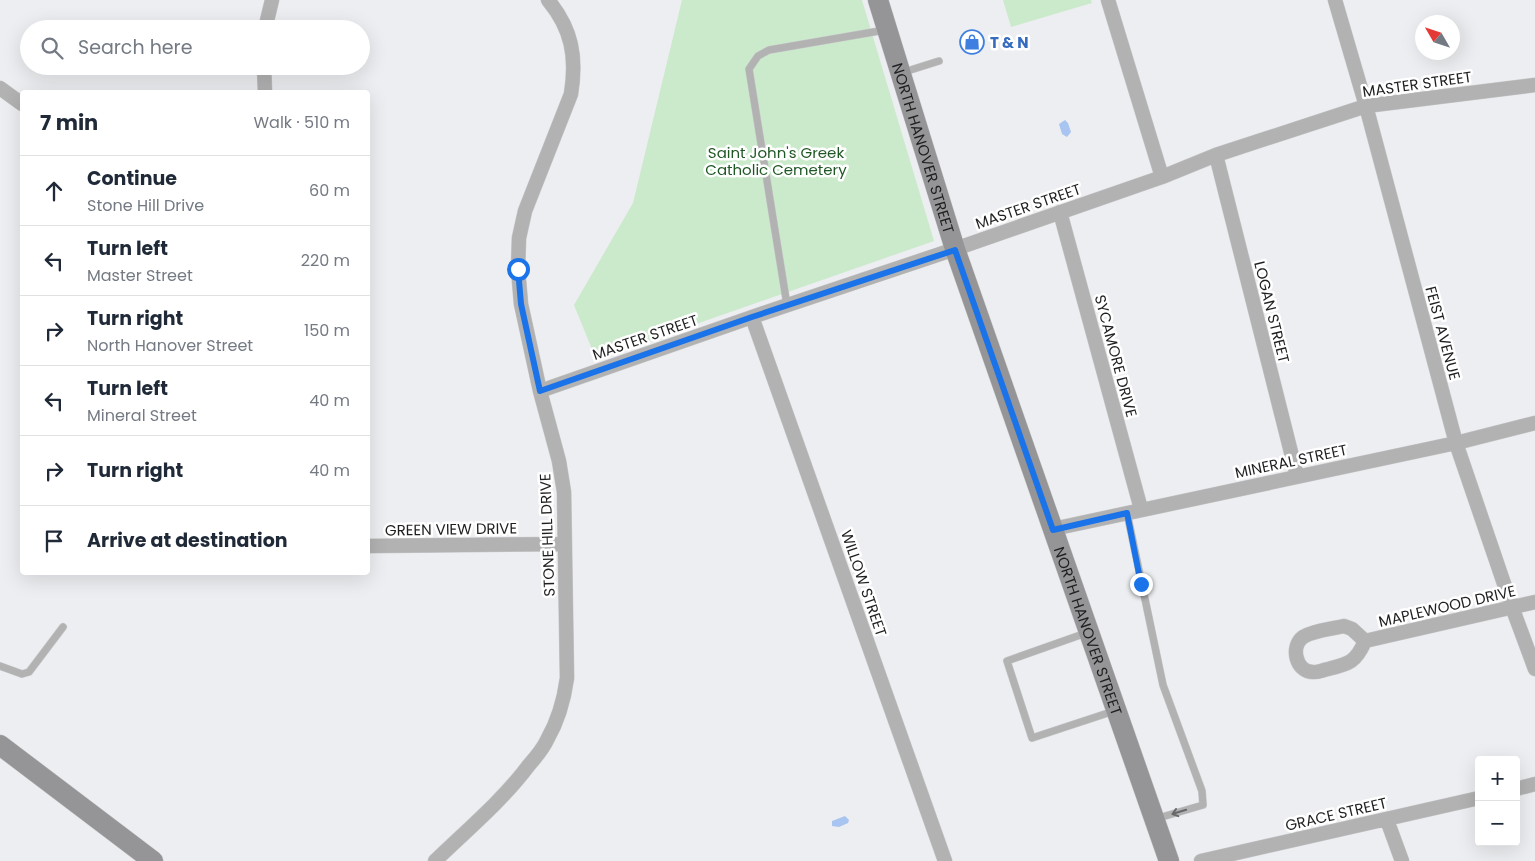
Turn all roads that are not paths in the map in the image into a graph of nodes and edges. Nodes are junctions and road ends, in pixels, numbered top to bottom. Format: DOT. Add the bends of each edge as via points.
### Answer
graph roads {
  1 [pos="272,0"];
  2 [pos="548,0"];
  3 [pos="878,0"];
  4 [pos="1108,0"];
  5 [pos="1335,0"];
  6 [pos="267,20"];
  7 [pos="887,29"];
  8 [pos="939,61"];
  9 [pos="901,73"];
  10 [pos="264,75"];
  11 [pos="1535,85"];
  12 [pos="0,88"];
  13 [pos="265,90"];
  14 [pos="20,103"];
  15 [pos="1366,106"];
  16 [pos="1216,155"];
  17 [pos="1162,177"];
  18 [pos="1060,212"];
  19 [pos="955,250"];
  20 [pos="787,305"];
  21 [pos="752,317"];
  22 [pos="540,391"];
  23 [pos="1535,423"];
  24 [pos="1456,443"];
  25 [pos="1297,476"];
  26 [pos="1134,511"];
  27 [pos="1053,530"];
  28 [pos="565,544"];
  29 [pos="370,546"];
  30 [pos="1535,602"];
  31 [pos="1512,608"];
  32 [pos="64,627"];
  33 [pos="1089,632"];
  34 [pos="1365,641"];
  35 [pos="0,666"];
  36 [pos="1535,669"];
  37 [pos="1116,710"];
  38 [pos="0,745"];
  39 [pos="1535,784"];
  40 [pos="1520,788"];
  41 [pos="1475,799"];
  42 [pos="1154,820"];
  43 [pos="1387,820"];
  44 [pos="153,861"];
  45 [pos="435,861"];
  46 [pos="945,861"];
  47 [pos="1169,861"];
  48 [pos="1201,861"];
  49 [pos="1402,861"];
  1 -- 6 [label="street"];
  2 -- 22 [label="street, STONE HILL DRIVE" via="568,34 574,74 571,94 525,211 519,238 521,304"];
  3 -- 7 [label="street, NORTH HANOVER STREET"];
  4 -- 17 [label="street"];
  5 -- 15 [label="street, FEIST AVENUE"];
  7 -- 9 [label="street, NORTH HANOVER STREET"];
  7 -- 20 [label="lane" via="769,50 758,56 750,69"];
  8 -- 9 [label="lane"];
  9 -- 19 [label="street, NORTH HANOVER STREET"];
  10 -- 13 [label="street"];
  11 -- 15 [label="street, MASTER STREET"];
  12 -- 14 [label="street"];
  15 -- 16 [label="street, MASTER STREET"];
  15 -- 24 [label="street, FEIST AVENUE"];
  16 -- 17 [label="street, MASTER STREET"];
  16 -- 25 [label="street, LOGAN STREET"];
  17 -- 18 [label="street, MASTER STREET"];
  18 -- 19 [label="street, MASTER STREET"];
  18 -- 26 [label="street, SYCAMORE DRIVE"];
  19 -- 20 [label="street, MASTER STREET"];
  19 -- 27 [label="street, NORTH HANOVER STREET"];
  20 -- 21 [label="street, MASTER STREET"];
  21 -- 22 [label="street, MASTER STREET"];
  21 -- 46 [label="street, WILLOW STREET"];
  22 -- 28 [label="street, STONE HILL DRIVE" via="559,461 564,492"];
  23 -- 24 [label="street, MINERAL STREET"];
  24 -- 25 [label="street, MINERAL STREET"];
  24 -- 31 [label="street, FEIST AVENUE"];
  25 -- 26 [label="street, MINERAL STREET"];
  26 -- 27 [label="street, MINERAL STREET"];
  26 -- 42 [label="lane, one-way" via="1141,584 1163,686 1202,791 1203,804"];
  27 -- 33 [label="street, NORTH HANOVER STREET"];
  28 -- 29 [label="street, GREEN VIEW DRIVE"];
  28 -- 45 [label="street, STONE HILL DRIVE" via="567,678 564,700 556,721 547,741 515,784"];
  30 -- 31 [label="street, MAPLEWOOD DRIVE"];
  31 -- 34 [label="street, MAPLEWOOD DRIVE"];
  31 -- 36 [label="street, FEIST AVENUE"];
  32 -- 35 [label="lane" via="29,672 22,674"];
  33 -- 37 [label="street, NORTH HANOVER STREET"];
  33 -- 37 [label="lane" via="1006,662 1032,738"];
  34 -- 34 [label="street, MAPLEWOOD DRIVE" via="1344,626 1309,634 1301,639 1295,653 1304,669 1312,672 1353,661 1360,655"];
  37 -- 42 [label="street, NORTH HANOVER STREET"];
  38 -- 44 [label="street"];
  39 -- 40 [label="street"];
  41 -- 43 [label="street, GRACE STREET"];
  42 -- 47 [label="street, NORTH HANOVER STREET"];
  43 -- 48 [label="street, GRACE STREET"];
  43 -- 49 [label="street"];
}
